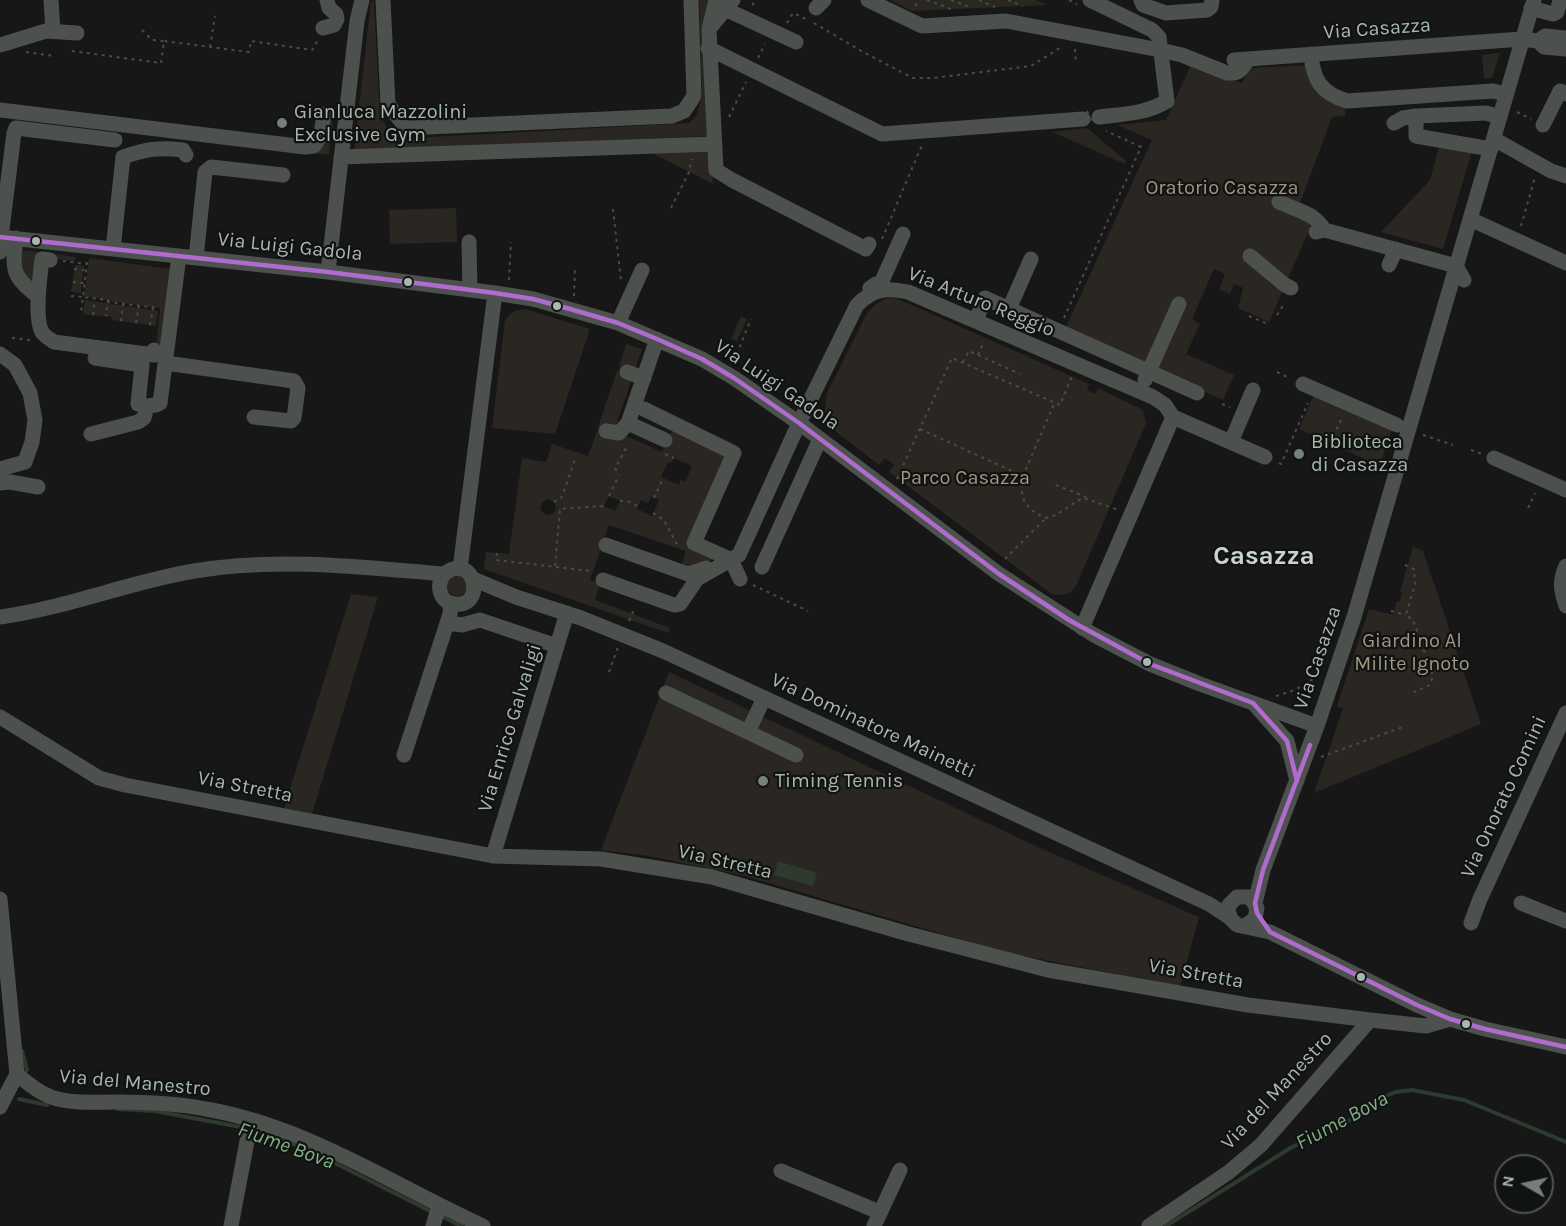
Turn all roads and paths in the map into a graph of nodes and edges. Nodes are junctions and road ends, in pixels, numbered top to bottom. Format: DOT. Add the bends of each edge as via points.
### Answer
graph roads {
  1 [pos="51,0"];
  2 [pos="327,0"];
  3 [pos="383,0"];
  4 [pos="691,0"];
  5 [pos="757,0"];
  6 [pos="868,0"];
  7 [pos="920,0"];
  8 [pos="927,0"];
  9 [pos="951,0"];
  10 [pos="979,0"];
  11 [pos="1008,0"];
  12 [pos="1090,0"];
  13 [pos="1141,0"];
  14 [pos="1212,0"];
  15 [pos="1560,0"];
  16 [pos="725,3"];
  17 [pos="1532,4"];
  18 [pos="1023,6"];
  19 [pos="995,7"];
  20 [pos="359,8"];
  21 [pos="972,8"];
  22 [pos="760,9"];
  23 [pos="951,9"];
  24 [pos="912,11"];
  25 [pos="215,16"];
  26 [pos="787,23"];
  27 [pos="329,28"];
  28 [pos="142,30"];
  29 [pos="771,30"];
  30 [pos="53,31"];
  31 [pos="77,33"];
  32 [pos="1566,38"];
  33 [pos="1530,40"];
  34 [pos="164,41"];
  35 [pos="796,42"];
  36 [pos="0,45"];
  37 [pos="1065,45"];
  38 [pos="210,47"];
  39 [pos="708,48"];
  40 [pos="1566,49"];
  41 [pos="1160,50"];
  42 [pos="72,51"];
  43 [pos="1311,54"];
  44 [pos="1322,69"];
  45 [pos="758,75"];
  46 [pos="1501,89"];
  47 [pos="1399,90"];
  48 [pos="1382,91"];
  49 [pos="1566,93"];
  50 [pos="0,110"];
  51 [pos="324,114"];
  52 [pos="1416,116"];
  53 [pos="1500,117"];
  54 [pos="728,118"];
  55 [pos="1093,120"];
  56 [pos="1394,123"];
  57 [pos="1543,125"];
  58 [pos="928,131"];
  59 [pos="115,140"];
  60 [pos="696,144"];
  61 [pos="714,144"];
  62 [pos="1492,144"];
  63 [pos="186,155"];
  64 [pos="341,157"];
  65 [pos="1538,164"];
  66 [pos="283,175"];
  67 [pos="1566,184"];
  68 [pos="1279,202"];
  69 [pos="671,208"];
  70 [pos="613,209"];
  71 [pos="1470,219"];
  72 [pos="903,234"];
  73 [pos="4,240"];
  74 [pos="869,240"];
  75 [pos="1517,240"];
  76 [pos="510,242"];
  77 [pos="469,243"];
  78 [pos="113,249"];
  79 [pos="1396,249"];
  80 [pos="179,256"];
  81 [pos="1250,256"];
  82 [pos="87,258"];
  83 [pos="196,258"];
  84 [pos="1031,259"];
  85 [pos="56,261"];
  86 [pos="1566,263"];
  87 [pos="87,264"];
  88 [pos="1389,266"];
  89 [pos="1456,266"];
  90 [pos="74,269"];
  91 [pos="575,269"];
  92 [pos="86,270"];
  93 [pos="642,270"];
  94 [pos="328,272"];
  95 [pos="1464,280"];
  96 [pos="73,282"];
  97 [pos="84,284"];
  98 [pos="1292,288"];
  99 [pos="471,290"];
  100 [pos="502,290"];
  101 [pos="574,293"];
  102 [pos="38,296"];
  103 [pos="71,296"];
  104 [pos="866,296"];
  105 [pos="83,297"];
  106 [pos="95,298"];
  107 [pos="107,302"];
  108 [pos="123,304"];
  109 [pos="1179,304"];
  110 [pos="1284,304"];
  111 [pos="139,306"];
  112 [pos="153,308"];
  113 [pos="624,308"];
  114 [pos="166,309"];
  115 [pos="1009,309"];
  116 [pos="81,314"];
  117 [pos="93,315"];
  118 [pos="1277,315"];
  119 [pos="106,316"];
  120 [pos="1250,316"];
  121 [pos="977,318"];
  122 [pos="751,319"];
  123 [pos="121,321"];
  124 [pos="136,323"];
  125 [pos="618,323"];
  126 [pos="1268,324"];
  127 [pos="150,325"];
  128 [pos="1058,331"];
  129 [pos="986,335"];
  130 [pos="12,338"];
  131 [pos="25,339"];
  132 [pos="657,339"];
  133 [pos="154,350"];
  134 [pos="0,354"];
  135 [pos="74,354"];
  136 [pos="978,355"];
  137 [pos="734,360"];
  138 [pos="963,362"];
  139 [pos="166,363"];
  140 [pos="1149,371"];
  141 [pos="627,372"];
  142 [pos="1020,374"];
  143 [pos="1074,374"];
  144 [pos="644,378"];
  145 [pos="1303,384"];
  146 [pos="1254,390"];
  147 [pos="1139,392"];
  148 [pos="1197,393"];
  149 [pos="1055,403"];
  150 [pos="1348,404"];
  151 [pos="145,408"];
  152 [pos="644,409"];
  153 [pos="254,417"];
  154 [pos="1173,417"];
  155 [pos="799,423"];
  156 [pos="1396,425"];
  157 [pos="1297,428"];
  158 [pos="920,429"];
  159 [pos="629,430"];
  160 [pos="606,431"];
  161 [pos="1417,433"];
  162 [pos="91,434"];
  163 [pos="820,439"];
  164 [pos="665,440"];
  165 [pos="1231,442"];
  166 [pos="1330,443"];
  167 [pos="1453,445"];
  168 [pos="1494,458"];
  169 [pos="575,459"];
  170 [pos="1271,460"];
  171 [pos="0,468"];
  172 [pos="617,470"];
  173 [pos="619,476"];
  174 [pos="1023,476"];
  175 [pos="663,478"];
  176 [pos="897,478"];
  177 [pos="0,483"];
  178 [pos="1056,485"];
  179 [pos="38,487"];
  180 [pos="1537,488"];
  181 [pos="1566,490"];
  182 [pos="609,496"];
  183 [pos="654,498"];
  184 [pos="1088,498"];
  185 [pos="620,501"];
  186 [pos="554,502"];
  187 [pos="604,506"];
  188 [pos="638,506"];
  189 [pos="1528,508"];
  190 [pos="560,509"];
  191 [pos="1116,509"];
  192 [pos="556,510"];
  193 [pos="1046,518"];
  194 [pos="606,545"];
  195 [pos="497,553"];
  196 [pos="1003,561"];
  197 [pos="1405,565"];
  198 [pos="555,566"];
  199 [pos="1566,566"];
  200 [pos="717,567"];
  201 [pos="762,567"];
  202 [pos="460,569"];
  203 [pos="736,569"];
  204 [pos="398,570"];
  205 [pos="444,574"];
  206 [pos="598,575"];
  207 [pos="473,579"];
  208 [pos="440,592"];
  209 [pos="516,597"];
  210 [pos="471,598"];
  211 [pos="451,603"];
  212 [pos="1566,606"];
  213 [pos="808,611"];
  214 [pos="1391,611"];
  215 [pos="567,613"];
  216 [pos="22,614"];
  217 [pos="1406,615"];
  218 [pos="0,617"];
  219 [pos="447,623"];
  220 [pos="0,625"];
  221 [pos="1082,628"];
  222 [pos="623,634"];
  223 [pos="557,646"];
  224 [pos="1340,658"];
  225 [pos="609,672"];
  226 [pos="1414,692"];
  227 [pos="666,693"];
  228 [pos="764,698"];
  229 [pos="1253,703"];
  230 [pos="1566,713"];
  231 [pos="0,717"];
  232 [pos="1317,726"];
  233 [pos="1403,727"];
  234 [pos="748,732"];
  235 [pos="404,755"];
  236 [pos="795,755"];
  237 [pos="1313,759"];
  238 [pos="1297,781"];
  239 [pos="493,856"];
  240 [pos="0,899"];
  241 [pos="1247,903"];
  242 [pos="1209,904"];
  243 [pos="1526,905"];
  244 [pos="1229,917"];
  245 [pos="1566,921"];
  246 [pos="1471,923"];
  247 [pos="1246,925"];
  248 [pos="1270,932"];
  249 [pos="1450,1019"];
  250 [pos="1370,1020"];
  251 [pos="1566,1047"];
  252 [pos="17,1074"];
  253 [pos="0,1107"];
  254 [pos="251,1120"];
  255 [pos="900,1170"];
  256 [pos="781,1171"];
  257 [pos="436,1215"];
  258 [pos="876,1219"];
  259 [pos="231,1226"];
  260 [pos="483,1226"];
  261 [pos="1149,1226"];
  1 -- 30 [label="street"];
  2 -- 27 [label="street" via="336,14"];
  3 -- 4 [label="street" via="388,104 406,128 672,116 684,111 694,96"];
  5 -- 22 [label="path" via="751,5"];
  6 -- 41 [label="street" via="922,26 1006,21"];
  7 -- 24 [label="path"];
  8 -- 23 [label="path"];
  9 -- 21 [label="path"];
  10 -- 19 [label="path"];
  11 -- 18 [label="path"];
  12 -- 41 [label="street" via="1152,30 1159,37"];
  13 -- 14 [label="street" via="1143,5 1166,13 1207,10"];
  15 -- 17 [label="street" via="1553,14"];
  16 -- 29 [label="street"];
  16 -- 39 [label="street" via="709,29"];
  17 -- 33 [label="street, Via Casazza"];
  20 -- 27 [label="street"];
  20 -- 64 [label="street"];
  25 -- 38 [label="path"];
  26 -- 37 [label="path" via="793,13 914,78 1031,66"];
  27 -- 38 [label="path" via="312,50 251,42 249,52"];
  28 -- 34 [label="path" via="152,40"];
  29 -- 35 [label="street"];
  29 -- 45 [label="path"];
  30 -- 31 [label="street"];
  30 -- 36 [label="street"];
  32 -- 33 [label="street" via="1545,36"];
  33 -- 40 [label="street" via="1544,47"];
  33 -- 43 [label="street, Via Casazza"];
  33 -- 46 [label="street, Via Casazza"];
  34 -- 38 [label="path"];
  34 -- 42 [label="path" via="161,63"];
  39 -- 45 [label="street"];
  39 -- 61 [label="street"];
  41 -- 43 [label="street, Via Casazza" via="1234,74 1242,71 1241,59"];
  41 -- 55 [label="street" via="1167,100 1144,111"];
  43 -- 46 [label="street" via="1313,71 1322,87 1333,97 1347,101"];
  44 -- 48 [label="street" via="1339,91"];
  45 -- 54 [label="path"];
  45 -- 58 [label="street" via="882,134"];
  46 -- 47 [label="street"];
  46 -- 53 [label="street, Via Casazza"];
  49 -- 57 [label="street" via="1560,91"];
  50 -- 51 [label="street" via="305,147 314,146 319,139"];
  52 -- 53 [label="street" via="1486,113"];
  52 -- 56 [label="street"];
  52 -- 62 [label="street" via="1416,136"];
  53 -- 62 [label="street, Via Casazza"];
  55 -- 58 [label="street"];
  55 -- 128 [label="path" via="1141,147"];
  58 -- 74 [label="path"];
  59 -- 73 [label="street" via="16,128"];
  60 -- 61 [label="street"];
  60 -- 64 [label="street"];
  60 -- 69 [label="path" via="689,172"];
  61 -- 74 [label="street" via="718,165 750,186 866,249"];
  62 -- 65 [label="street"];
  62 -- 71 [label="street, Via Casazza"];
  63 -- 78 [label="street" via="183,150 166,148 144,149 123,157"];
  64 -- 94 [label="street"];
  65 -- 67 [label="street"];
  65 -- 75 [label="path"];
  66 -- 83 [label="street" via="211,166 207,169"];
  68 -- 79 [label="street" via="1314,218 1321,224 1320,231"];
  70 -- 113 [label="path"];
  71 -- 75 [label="street"];
  71 -- 89 [label="street, Via Casazza"];
  72 -- 104 [label="street" via="881,284 869,288"];
  73 -- 78 [label="street, Via Luigi Gadola"];
  73 -- 102 [label="street" via="19,280"];
  75 -- 86 [label="street"];
  76 -- 100 [label="path" via="511,272"];
  77 -- 99 [label="street"];
  78 -- 80 [label="street, Via Luigi Gadola"];
  79 -- 88 [label="street"];
  79 -- 89 [label="street"];
  80 -- 83 [label="street, Via Luigi Gadola"];
  80 -- 139 [label="street"];
  81 -- 98 [label="street"];
  82 -- 87 [label="path"];
  83 -- 94 [label="street, Via Luigi Gadola"];
  84 -- 115 [label="street"];
  85 -- 87 [label="path"];
  85 -- 102 [label="street" via="42,259"];
  87 -- 92 [label="path"];
  89 -- 95 [label="street"];
  89 -- 224 [label="street, Via Casazza" via="1424,400"];
  90 -- 92 [label="path"];
  91 -- 101 [label="path"];
  92 -- 97 [label="path"];
  93 -- 113 [label="street"];
  94 -- 99 [label="street, Via Luigi Gadola"];
  96 -- 97 [label="path"];
  97 -- 105 [label="path"];
  99 -- 100 [label="street, Via Luigi Gadola"];
  100 -- 125 [label="street, Via Luigi Gadola"];
  100 -- 202 [label="street"];
  102 -- 133 [label="street" via="43,334 54,342 154,355"];
  103 -- 105 [label="path"];
  104 -- 147 [label="street, Via Arturo Reggio" via="878,289 908,292"];
  104 -- 155 [label="street" via="857,305"];
  105 -- 106 [label="path"];
  105 -- 116 [label="path"];
  106 -- 107 [label="path"];
  106 -- 117 [label="path"];
  107 -- 108 [label="path"];
  107 -- 119 [label="path"];
  108 -- 111 [label="path"];
  108 -- 123 [label="path"];
  109 -- 140 [label="street"];
  110 -- 118 [label="path"];
  111 -- 112 [label="path"];
  111 -- 124 [label="path"];
  112 -- 114 [label="path"];
  112 -- 127 [label="path"];
  113 -- 125 [label="street"];
  115 -- 121 [label="street" via="985,298"];
  115 -- 128 [label="street"];
  120 -- 126 [label="path"];
  122 -- 137 [label="path"];
  125 -- 132 [label="street, Via Luigi Gadola"];
  128 -- 140 [label="street"];
  129 -- 136 [label="path"];
  130 -- 131 [label="path"];
  132 -- 144 [label="street"];
  132 -- 155 [label="street, Via Luigi Gadola" via="702,359"];
  134 -- 171 [label="street" via="15,365 30,393 36,420 25,462"];
  135 -- 151 [label="street" via="142,365 138,404"];
  136 -- 138 [label="path" via="969,351"];
  136 -- 142 [label="path"];
  138 -- 149 [label="path"];
  138 -- 158 [label="path" via="952,358"];
  139 -- 151 [label="street" via="160,403"];
  139 -- 153 [label="street" via="294,381 298,388 291,421"];
  140 -- 147 [label="street"];
  140 -- 148 [label="street"];
  141 -- 144 [label="street"];
  143 -- 149 [label="path" via="1060,405"];
  144 -- 159 [label="street"];
  145 -- 150 [label="street"];
  146 -- 165 [label="street"];
  147 -- 154 [label="street, Via Arturo Reggio" via="1165,405"];
  149 -- 174 [label="path"];
  150 -- 156 [label="street"];
  150 -- 166 [label="path"];
  151 -- 162 [label="street" via="144,418 138,422"];
  152 -- 203 [label="street" via="734,453 694,543"];
  154 -- 165 [label="street, Via Arturo Reggio"];
  154 -- 221 [label="street"];
  155 -- 163 [label="street, Via Luigi Gadola"];
  155 -- 203 [label="street"];
  157 -- 170 [label="path" via="1281,464"];
  158 -- 174 [label="path"];
  158 -- 176 [label="path"];
  159 -- 160 [label="street"];
  159 -- 164 [label="street"];
  159 -- 172 [label="path"];
  161 -- 167 [label="path"];
  163 -- 201 [label="street"];
  163 -- 221 [label="street, Via Luigi Gadola" via="999,574"];
  165 -- 170 [label="street, Via Arturo Reggio"];
  168 -- 181 [label="street"];
  169 -- 186 [label="path" via="562,497"];
  173 -- 182 [label="path"];
  174 -- 193 [label="path" via="1022,497 1033,512"];
  175 -- 183 [label="path"];
  177 -- 179 [label="street"];
  178 -- 184 [label="path"];
  180 -- 189 [label="path"];
  184 -- 191 [label="path"];
  184 -- 193 [label="path"];
  185 -- 188 [label="path"];
  187 -- 190 [label="path"];
  190 -- 192 [label="path"];
  190 -- 198 [label="path"];
  193 -- 196 [label="path"];
  194 -- 200 [label="street" via="688,574"];
  195 -- 198 [label="path" via="496,560"];
  197 -- 217 [label="path" via="1414,569 1415,584"];
  198 -- 206 [label="path"];
  199 -- 212 [label="street" via="1561,591"];
  200 -- 203 [label="street"];
  200 -- 206 [label="street" via="697,579 680,604 674,605"];
  202 -- 205 [label="street"];
  202 -- 207 [label="street, Via Dominatore Mainetti"];
  203 -- 213 [label="path"];
  204 -- 205 [label="street"];
  204 -- 208 [label="street"];
  204 -- 216 [label="street" via="306,564 196,571"];
  205 -- 208 [label="street"];
  207 -- 209 [label="street, Via Dominatore Mainetti"];
  207 -- 210 [label="street"];
  208 -- 211 [label="street"];
  209 -- 210 [label="street, Via Dominatore Mainetti"];
  209 -- 215 [label="street, Via Dominatore Mainetti"];
  210 -- 211 [label="street, Via Dominatore Mainetti" via="462,604"];
  211 -- 219 [label="street"];
  214 -- 217 [label="path"];
  215 -- 222 [label="street, Via Dominatore Mainetti"];
  215 -- 223 [label="street, Via Enrico Galvaligi"];
  216 -- 218 [label="street"];
  216 -- 220 [label="street"];
  217 -- 226 [label="path" via="1413,620 1434,676 1430,685"];
  219 -- 223 [label="street" via="462,625 480,620"];
  219 -- 235 [label="street"];
  221 -- 229 [label="street, Via Luigi Gadola" via="1150,664"];
  222 -- 225 [label="path"];
  222 -- 228 [label="street, Via Dominatore Mainetti"];
  223 -- 239 [label="street, Via Enrico Galvaligi"];
  224 -- 229 [label="path" via="1294,690"];
  224 -- 232 [label="street, Via Casazza"];
  227 -- 234 [label="street"];
  228 -- 234 [label="street"];
  228 -- 242 [label="street, Via Dominatore Mainetti"];
  229 -- 232 [label="street, Via Luigi Gadola"];
  229 -- 238 [label="street, Via Luigi Gadola" via="1287,741"];
  230 -- 246 [label="street, Via Onorato Comini"];
  231 -- 239 [label="street, Via Stretta" via="99,778"];
  232 -- 238 [label="street, Via Casazza"];
  233 -- 237 [label="path"];
  234 -- 236 [label="street"];
  238 -- 241 [label="street, Via Casazza"];
  239 -- 250 [label="street, Via Stretta" via="602,859 679,867 1048,970 1248,1005"];
  240 -- 252 [label="street"];
  241 -- 242 [label="street"];
  241 -- 244 [label="street, Via Casazza" via="1229,904"];
  241 -- 247 [label="street" via="1251,923"];
  241 -- 248 [label="street, Via Stretta"];
  242 -- 244 [label="street, Via Dominatore Mainetti"];
  243 -- 245 [label="street"];
  244 -- 247 [label="street, Via Dominatore Mainetti" via="1238,925"];
  247 -- 248 [label="street, Via Stretta"];
  248 -- 249 [label="street, Via Stretta"];
  249 -- 250 [label="street, Via Stretta" via="1426,1026"];
  249 -- 251 [label="street, Via Stretta"];
  250 -- 261 [label="street, Via del Manestro" via="1261,1145 1229,1172"];
  252 -- 253 [label="street"];
  252 -- 254 [label="street, Via del Manestro" via="33,1089 72,1101 157,1102"];
  254 -- 257 [label="street, Via del Manestro" via="330,1148"];
  254 -- 259 [label="street"];
  255 -- 258 [label="street"];
  256 -- 258 [label="street"];
  257 -- 260 [label="street, Via del Manestro"];
}
